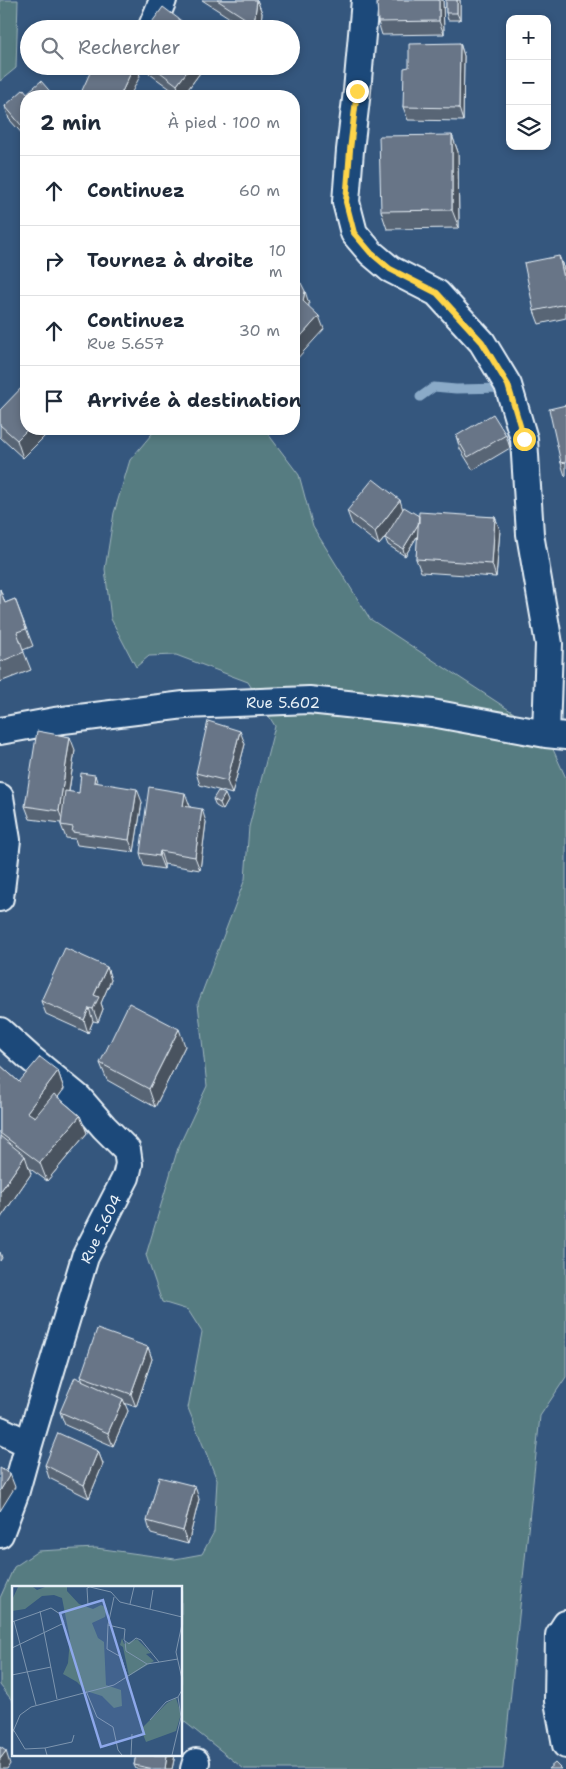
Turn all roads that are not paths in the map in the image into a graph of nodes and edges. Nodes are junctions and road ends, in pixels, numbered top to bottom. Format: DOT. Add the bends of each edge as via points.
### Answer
graph roads {
  1 [pos="163,0"];
  2 [pos="365,0"];
  3 [pos="155,20"];
  4 [pos="0,731"];
  5 [pos="556,735"];
  6 [pos="0,797"];
  7 [pos="0,898"];
  8 [pos="0,1030"];
  9 [pos="0,1430"];
  10 [pos="29,1444"];
  11 [pos="0,1534"];
  12 [pos="566,1624"];
  13 [pos="566,1745"];
  1 -- 3 [label="street"];
  2 -- 5 [label="street" via="346,202 354,233 390,269 437,293 482,342 508,385 524,439 530,534 549,644"];
  4 -- 5 [label="street, Rue 5.602" via="184,704 309,700 432,713"];
  6 -- 7 [label="street" via="7,840"];
  8 -- 10 [label="street, Rue 5.604" via="79,1098 127,1150 129,1164 126,1177 85,1257"];
  9 -- 10 [label="street"];
  10 -- 11 [label="street, Rue 5.604"];
  12 -- 13 [label="street" via="559,1635 558,1702"];
}
